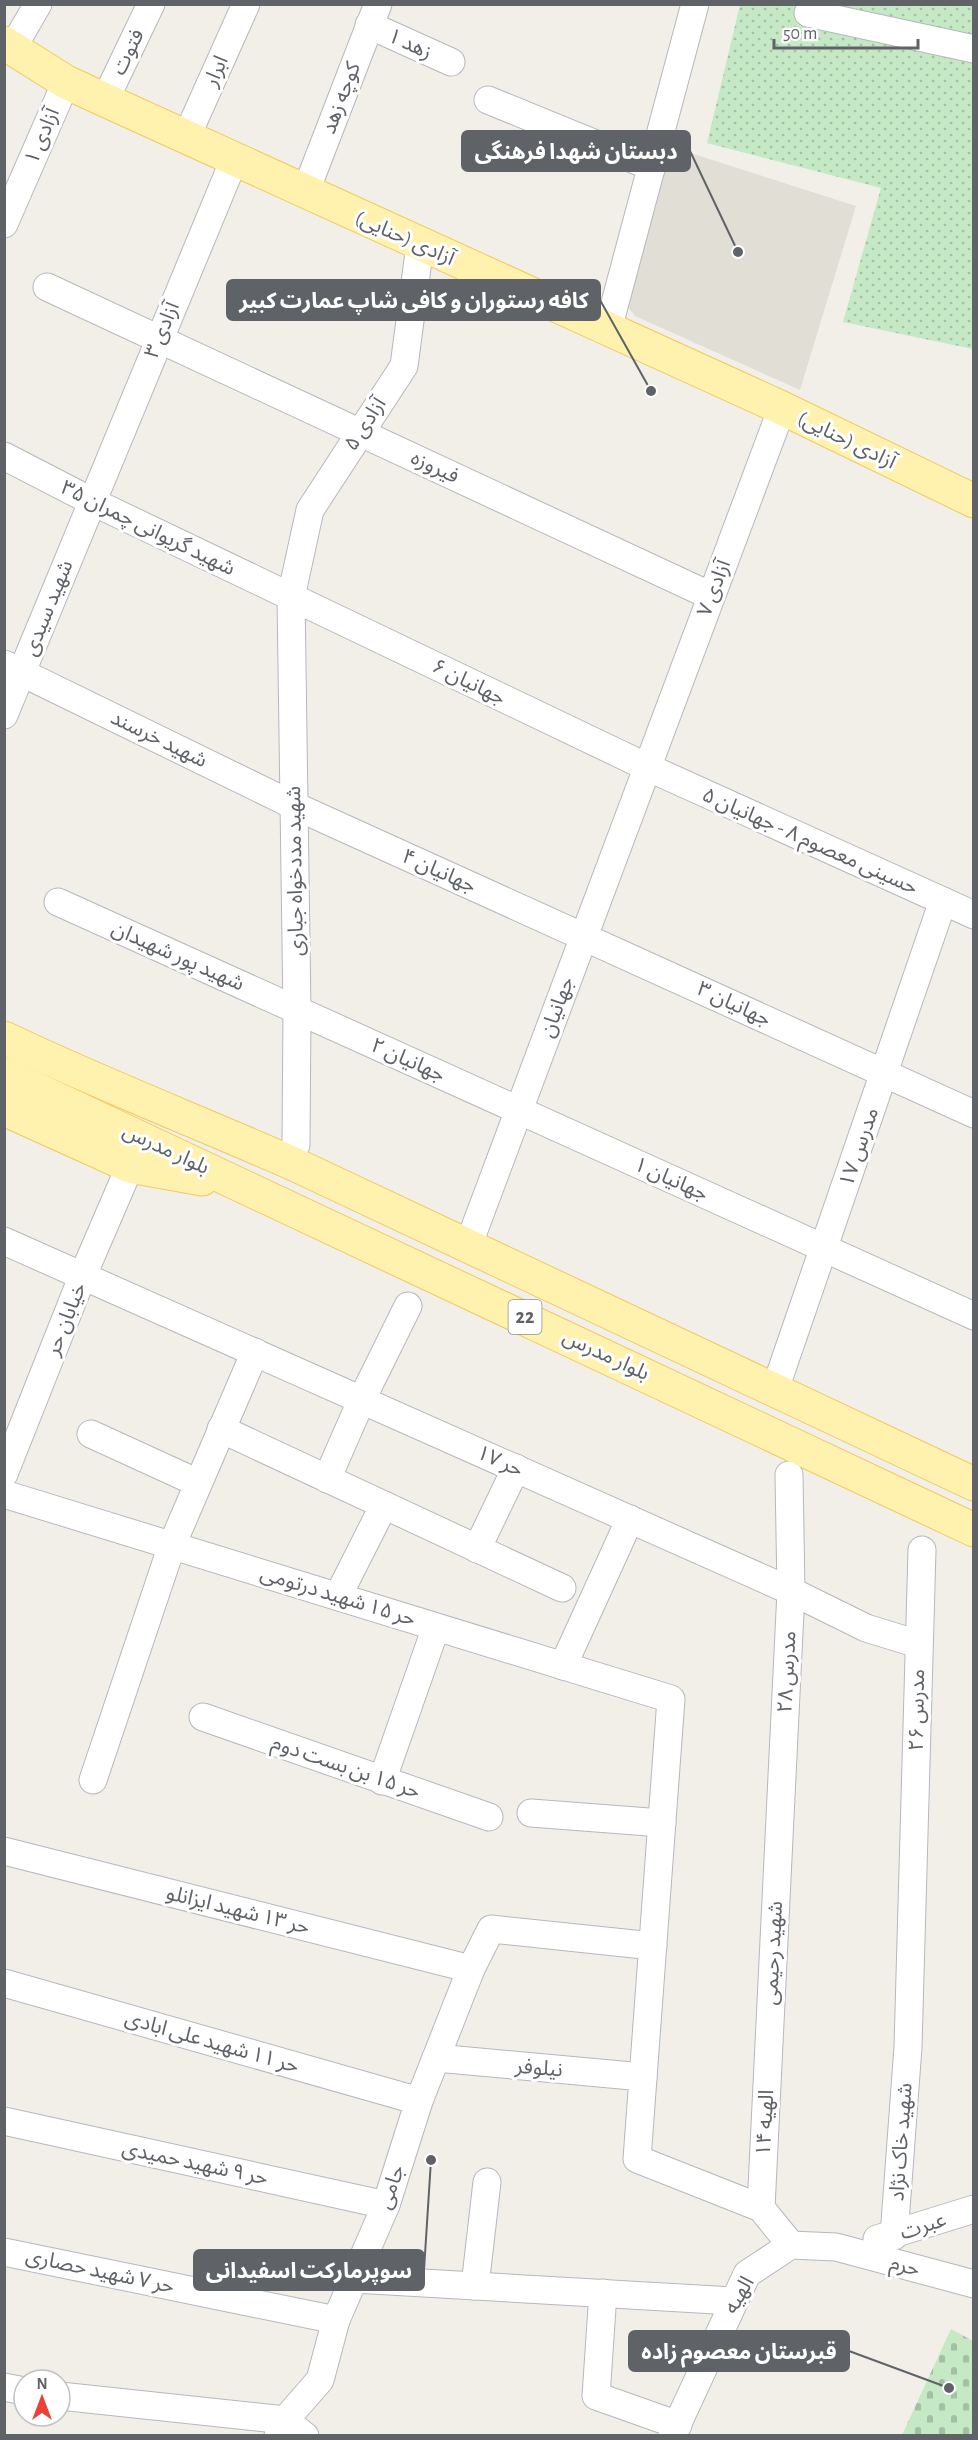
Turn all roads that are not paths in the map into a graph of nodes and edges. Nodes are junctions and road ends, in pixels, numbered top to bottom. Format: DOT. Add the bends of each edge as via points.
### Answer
graph roads {
  1 [pos="38,4"];
  2 [pos="151,4"];
  3 [pos="246,4"];
  4 [pos="695,4"];
  5 [pos="808,13"];
  6 [pos="374,15"];
  7 [pos="974,49"];
  8 [pos="7,54"];
  9 [pos="451,62"];
  10 [pos="66,82"];
  11 [pos="105,100"];
  12 [pos="488,100"];
  13 [pos="186,138"];
  14 [pos="234,160"];
  15 [pos="652,167"];
  16 [pos="304,193"];
  17 [pos="4,224"];
  18 [pos="420,245"];
  19 [pos="47,287"];
  20 [pos="608,329"];
  21 [pos="159,339"];
  22 [pos="782,408"];
  23 [pos="359,432"];
  24 [pos="4,456"];
  25 [pos="91,501"];
  26 [pos="974,501"];
  27 [pos="711,596"];
  28 [pos="291,597"];
  29 [pos="14,668"];
  30 [pos="4,715"];
  31 [pos="647,767"];
  32 [pos="295,806"];
  33 [pos="943,901"];
  34 [pos="58,902"];
  35 [pos="974,915"];
  36 [pos="584,935"];
  37 [pos="297,1010"];
  38 [pos="4,1016"];
  39 [pos="4,1038"];
  40 [pos="884,1073"];
  41 [pos="4,1074"];
  42 [pos="82,1093"];
  43 [pos="4,1109"];
  44 [pos="519,1110"];
  45 [pos="974,1114"];
  46 [pos="202,1124"];
  47 [pos="296,1145"];
  48 [pos="130,1166"];
  49 [pos="247,1187"];
  50 [pos="4,1241"];
  51 [pos="468,1246"];
  52 [pos="824,1248"];
  53 [pos="84,1275"];
  54 [pos="408,1306"];
  55 [pos="974,1316"];
  56 [pos="255,1352"];
  57 [pos="774,1392"];
  58 [pos="362,1399"];
  59 [pos="221,1429"];
  60 [pos="91,1434"];
  61 [pos="516,1468"];
  62 [pos="4,1474"];
  63 [pos="789,1475"];
  64 [pos="327,1479"];
  65 [pos="198,1483"];
  66 [pos="974,1484"];
  67 [pos="4,1494"];
  68 [pos="384,1505"];
  69 [pos="630,1519"];
  70 [pos="974,1530"];
  71 [pos="172,1545"];
  72 [pos="477,1549"];
  73 [pos="922,1550"];
  74 [pos="562,1588"];
  75 [pos="791,1591"];
  76 [pos="338,1596"];
  77 [pos="436,1627"];
  78 [pos="918,1644"];
  79 [pos="563,1666"];
  80 [pos="203,1717"];
  81 [pos="93,1780"];
  82 [pos="382,1781"];
  83 [pos="531,1813"];
  84 [pos="489,1817"];
  85 [pos="662,1823"];
  86 [pos="4,1851"];
  87 [pos="777,1868"];
  88 [pos="653,1946"];
  89 [pos="471,1969"];
  90 [pos="4,1983"];
  91 [pos="769,2038"];
  92 [pos="908,2047"];
  93 [pos="436,2058"];
  94 [pos="643,2077"];
  95 [pos="419,2101"];
  96 [pos="4,2121"];
  97 [pos="487,2182"];
  98 [pos="386,2205"];
  99 [pos="761,2208"];
  100 [pos="974,2209"];
  101 [pos="894,2236"];
  102 [pos="790,2245"];
  103 [pos="836,2247"];
  104 [pos="4,2252"];
  105 [pos="354,2279"];
  106 [pos="974,2284"];
  107 [pos="475,2286"];
  108 [pos="603,2293"];
  109 [pos="733,2301"];
  110 [pos="336,2320"];
  111 [pos="72,2398"];
  112 [pos="289,2430"];
  113 [pos="675,2430"];
  1 -- 8 [label="street"];
  2 -- 11 [label="street, فتوت"];
  3 -- 13 [label="street, ابرار"];
  4 -- 15 [label="street"];
  5 -- 7 [label="street"];
  6 -- 9 [label="street, زهد ۱"];
  6 -- 16 [label="street, کوچه زهد"];
  8 -- 10 [label="main road, آزادی (حنایی)"];
  10 -- 11 [label="main road, آزادی (حنایی)"];
  10 -- 17 [label="street, آزادی ۱"];
  11 -- 13 [label="main road, آزادی (حنایی)"];
  12 -- 15 [label="street"];
  13 -- 14 [label="main road, آزادی (حنایی)"];
  14 -- 16 [label="main road, آزادی (حنایی)"];
  14 -- 21 [label="street, آزادی ۳"];
  15 -- 20 [label="street"];
  16 -- 18 [label="main road, آزادی (حنایی)"];
  18 -- 20 [label="main road, آزادی (حنایی)"];
  18 -- 23 [label="street, آزادی ۵" via="404,366"];
  19 -- 21 [label="street, فیروزه"];
  20 -- 22 [label="main road, آزادی (حنایی)"];
  21 -- 23 [label="street, فیروزه"];
  21 -- 25 [label="street, آزادی ۳"];
  22 -- 26 [label="main road, آزادی (حنایی)"];
  22 -- 27 [label="street, آزادی ۷"];
  23 -- 27 [label="street, فیروزه"];
  23 -- 28 [label="street, آزادی ۵" via="310,510"];
  24 -- 25 [label="street, شهید گریوانی چمران ۳۵"];
  25 -- 28 [label="street, شهید گریوانی چمران ۳۵"];
  25 -- 29 [label="street, شهید سیدی"];
  27 -- 31 [label="street, آزادی ۷"];
  28 -- 31 [label="street, جهانیان ۶"];
  28 -- 32 [label="street, شهید مددخواه جباری"];
  29 -- 30 [label="street, شهید سیدی"];
  29 -- 32 [label="street, شهید خرسند"];
  31 -- 33 [label="street, حسینی معصوم ۸ - جهانیان ۵"];
  31 -- 36 [label="street, جهانیان"];
  32 -- 36 [label="street, جهانیان ۴"];
  32 -- 37 [label="street, شهید مددخواه جباری"];
  33 -- 35 [label="street, حسینی معصوم ۸ - جهانیان ۵"];
  33 -- 40 [label="street, مدرس ۱۷"];
  34 -- 37 [label="street, شهید پور شهیدان"];
  36 -- 40 [label="street, جهانیان ۳"];
  36 -- 44 [label="street, جهانیان"];
  37 -- 44 [label="street, جهانیان ۲"];
  37 -- 47 [label="street, شهید مددخواه جباری"];
  38 -- 46 [label="main road" via="98,1060"];
  39 -- 42 [label="main road"];
  40 -- 45 [label="street, جهانیان ۳"];
  40 -- 52 [label="street, مدرس ۱۷"];
  41 -- 42 [label="main road"];
  42 -- 46 [label="main road, بلوار مدرس"];
  42 -- 49 [label="main road, بلوار مدرس / 22"];
  43 -- 48 [label="main road"];
  44 -- 51 [label="street, جهانیان"];
  44 -- 52 [label="street, جهانیان ۱"];
  46 -- 51 [label="main road, بلوار مدرس"];
  48 -- 49 [label="main road"];
  48 -- 53 [label="street, خیابان حر"];
  49 -- 70 [label="main road, بلوار مدرس / 22"];
  50 -- 53 [label="street, حر ۱۷"];
  51 -- 57 [label="main road, بلوار مدرس"];
  52 -- 55 [label="street, جهانیان ۱"];
  52 -- 57 [label="street, مدرس ۱۷"];
  53 -- 56 [label="street, حر ۱۷"];
  53 -- 62 [label="street, خیابان حر"];
  54 -- 58 [label="street"];
  56 -- 58 [label="street, حر ۱۷"];
  56 -- 59 [label="street"];
  57 -- 66 [label="main road, بلوار مدرس"];
  58 -- 61 [label="street, حر ۱۷"];
  58 -- 64 [label="street"];
  59 -- 64 [label="street"];
  59 -- 65 [label="street"];
  60 -- 65 [label="street"];
  61 -- 69 [label="street, حر ۱۷"];
  61 -- 72 [label="street"];
  63 -- 75 [label="street, مدرس ۲۸"];
  64 -- 68 [label="street"];
  65 -- 71 [label="street"];
  67 -- 71 [label="street, حر ۱۵ شهید درتومی"];
  68 -- 72 [label="street"];
  68 -- 76 [label="street"];
  69 -- 75 [label="street, حر ۱۷"];
  69 -- 79 [label="street"];
  71 -- 76 [label="street, حر ۱۵ شهید درتومی"];
  71 -- 81 [label="street"];
  72 -- 74 [label="street"];
  73 -- 78 [label="street, مدرس ۲۶"];
  75 -- 78 [label="street, حر ۱۷" via="866,1628"];
  75 -- 87 [label="street, مدرس ۲۸"];
  76 -- 77 [label="street, حر ۱۵ شهید درتومی"];
  77 -- 79 [label="street, حر ۱۵ شهید درتومی"];
  77 -- 82 [label="street"];
  78 -- 92 [label="street, مدرس ۲۶"];
  79 -- 85 [label="street, حر ۱۵ شهید درتومی" via="671,1699"];
  80 -- 82 [label="street, حر ۱۵ بن بست دوم"];
  82 -- 84 [label="street, حر ۱۵ بن بست دوم"];
  83 -- 85 [label="street"];
  85 -- 88 [label="street"];
  86 -- 89 [label="street, حر ۱۳ شهید ایزانلو"];
  87 -- 91 [label="street, شهید رحیمی"];
  88 -- 89 [label="street, جامی" via="491,1929"];
  88 -- 94 [label="street"];
  89 -- 93 [label="street, جامی"];
  90 -- 95 [label="street, حر ۱۱ شهید علی ابادی"];
  91 -- 99 [label="street, الهیه ۱۴"];
  92 -- 101 [label="street, شهید خاک نژاد"];
  93 -- 94 [label="street, نیلوفر"];
  93 -- 95 [label="street, جامی"];
  94 -- 99 [label="street" via="637,2159"];
  95 -- 98 [label="street, جامی"];
  96 -- 98 [label="street, حر ۹ شهید حمیدی"];
  97 -- 107 [label="street"];
  98 -- 105 [label="street, جامی"];
  99 -- 102 [label="street"];
  100 -- 101 [label="street, عبرت"];
  101 -- 103 [label="street, عبرت"];
  102 -- 103 [label="street"];
  102 -- 109 [label="street, الهیه" via="747,2274"];
  103 -- 106 [label="street, حرم"];
  104 -- 110 [label="street, حر ۷ شهید حصاری"];
  105 -- 107 [label="street"];
  105 -- 110 [label="street, جامی"];
  107 -- 108 [label="street"];
  108 -- 109 [label="street"];
  108 -- 113 [label="street" via="596,2396"];
  109 -- 113 [label="street, الهیه"];
  110 -- 112 [label="street, جامی" via="320,2380"];
  111 -- 112 [label="street"];
}
